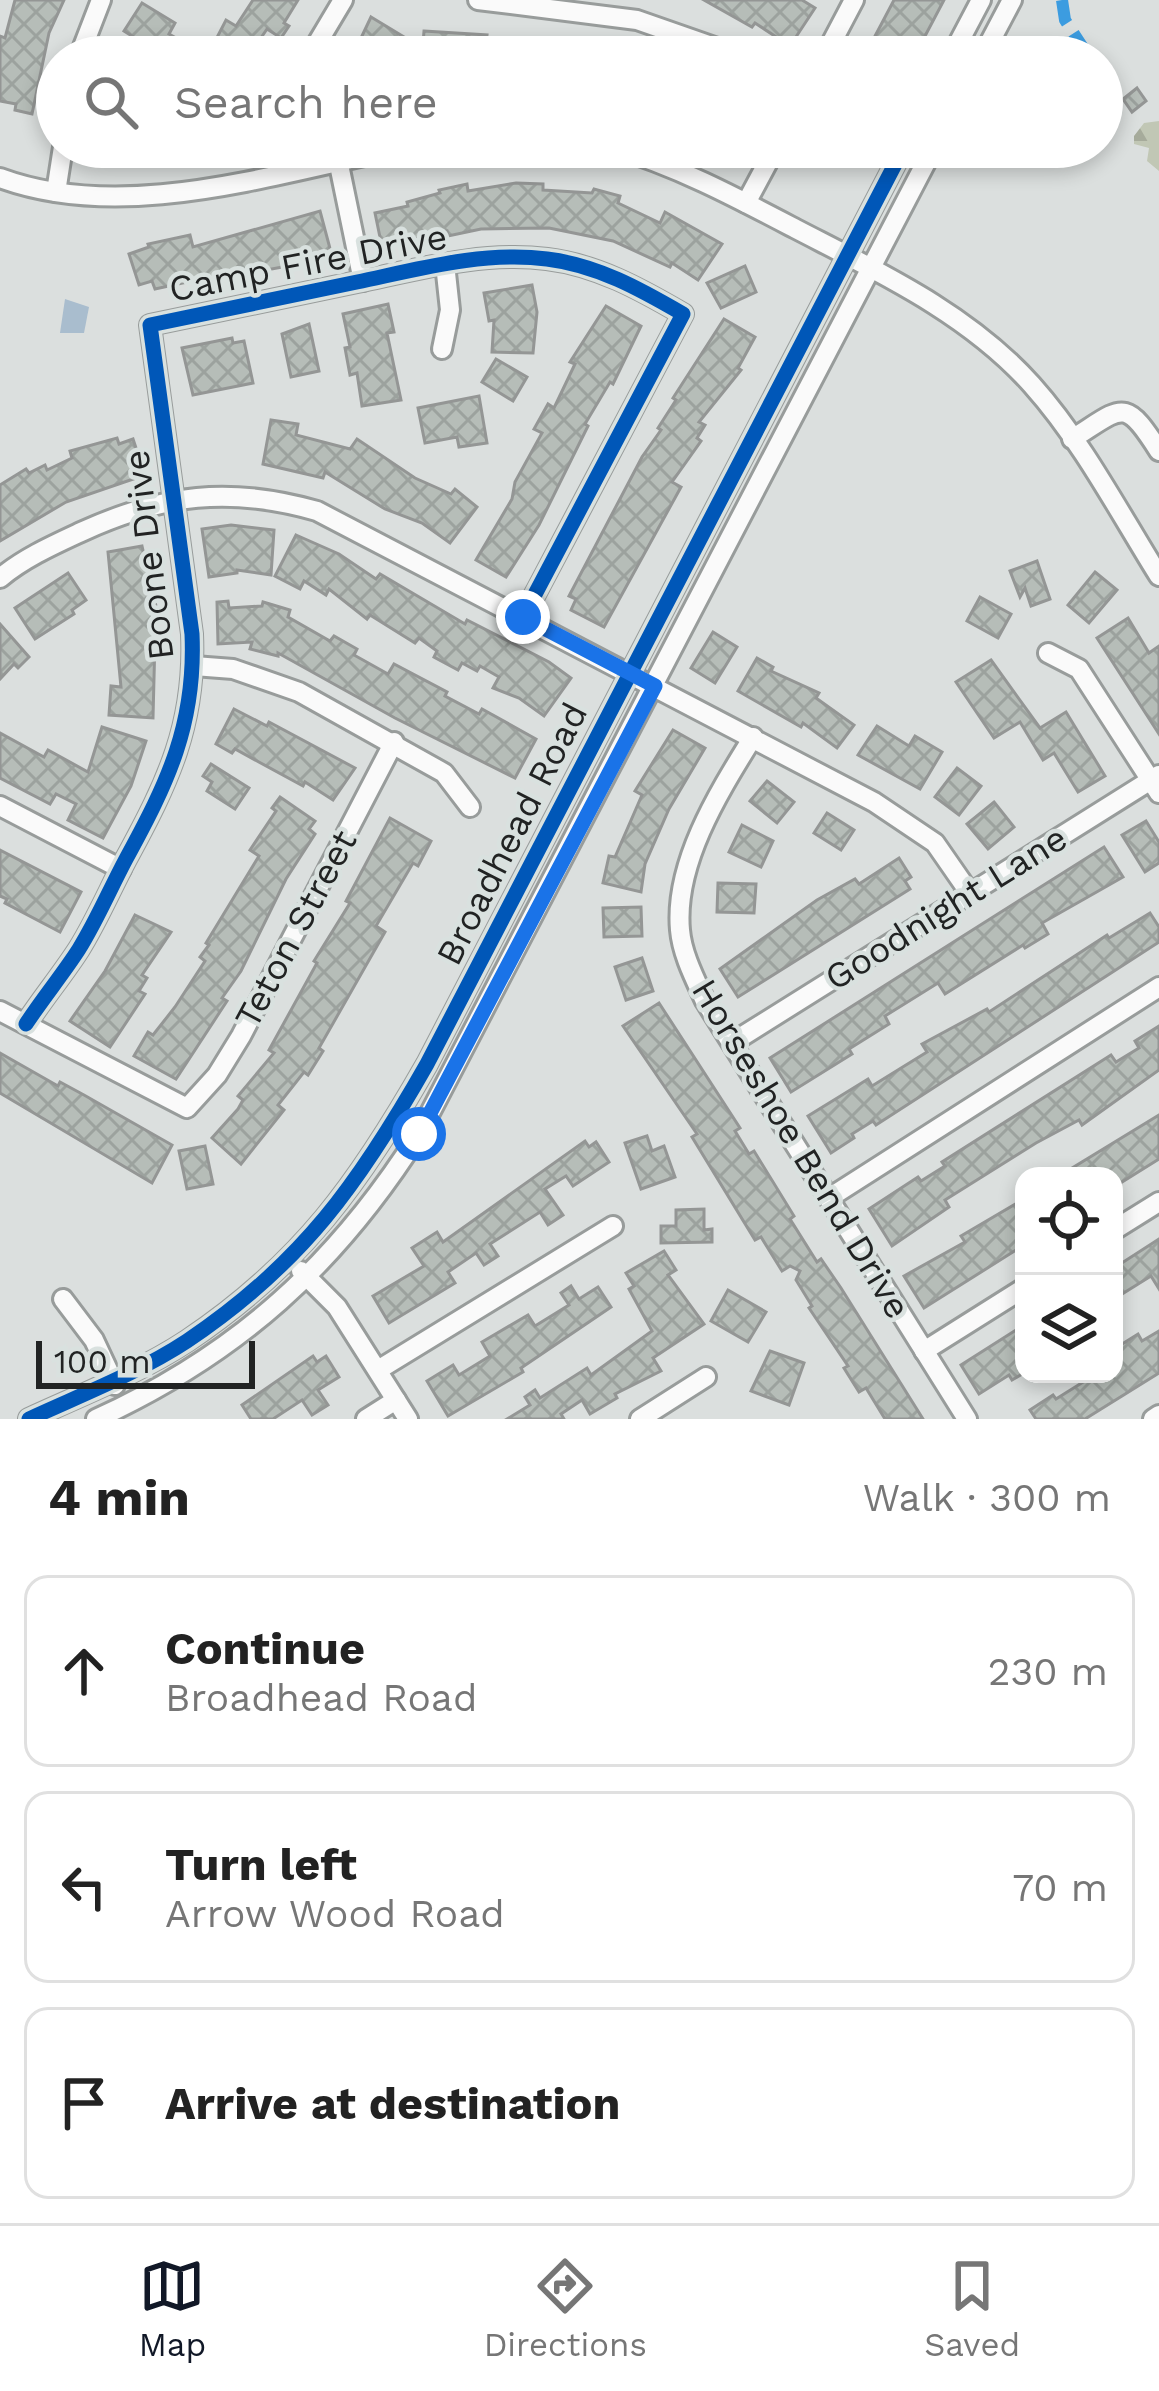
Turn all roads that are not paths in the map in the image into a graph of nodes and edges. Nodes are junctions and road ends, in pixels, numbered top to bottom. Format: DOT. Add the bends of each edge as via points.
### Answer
graph roads {
  1 [pos="101,0"];
  2 [pos="343,0"];
  3 [pos="478,0"];
  4 [pos="854,0"];
  5 [pos="981,0"];
  6 [pos="1012,0"];
  7 [pos="639,10"];
  8 [pos="87,36"];
  9 [pos="322,36"];
  10 [pos="697,36"];
  11 [pos="835,36"];
  12 [pos="962,36"];
  13 [pos="993,36"];
  14 [pos="60,168"];
  15 [pos="299,168"];
  16 [pos="340,168"];
  17 [pos="671,168"];
  18 [pos="765,168"];
  19 [pos="893,168"];
  20 [pos="923,168"];
  21 [pos="0,178"];
  22 [pos="56,192"];
  23 [pos="746,203"];
  24 [pos="847,255"];
  25 [pos="445,264"];
  26 [pos="870,267"];
  27 [pos="362,281"];
  28 [pos="150,325"];
  29 [pos="442,349"];
  30 [pos="1072,439"];
  31 [pos="1157,443"];
  32 [pos="174,498"];
  33 [pos="1159,576"];
  34 [pos="0,578"];
  35 [pos="523,617"];
  36 [pos="1048,653"];
  37 [pos="194,667"];
  38 [pos="629,672"];
  39 [pos="655,686"];
  40 [pos="753,737"];
  41 [pos="394,742"];
  42 [pos="1156,782"];
  43 [pos="0,806"];
  44 [pos="470,807"];
  45 [pos="121,869"];
  46 [pos="969,892"];
  47 [pos="1159,986"];
  48 [pos="0,1010"];
  49 [pos="26,1024"];
  50 [pos="733,1042"];
  51 [pos="829,1198"];
  52 [pos="1159,1202"];
  53 [pos="1123,1225"];
  54 [pos="613,1226"];
  55 [pos="289,1258"];
  56 [pos="308,1278"];
  57 [pos="1015,1294"];
  58 [pos="63,1299"];
  59 [pos="924,1351"];
  60 [pos="378,1370"];
  61 [pos="706,1377"];
  62 [pos="112,1378"];
  63 [pos="396,1400"];
  64 [pos="126,1406"];
  65 [pos="29,1419"];
  66 [pos="96,1419"];
  67 [pos="366,1419"];
  68 [pos="408,1419"];
  69 [pos="640,1419"];
  70 [pos="967,1419"];
  1 -- 8 [label="street"];
  2 -- 9 [label="street"];
  3 -- 7 [label="street"];
  4 -- 11 [label="street"];
  5 -- 12 [label="street"];
  6 -- 13 [label="street"];
  7 -- 10 [label="street"];
  14 -- 22 [label="street"];
  15 -- 22 [label="street" via="143,196"];
  16 -- 27 [label="street"];
  17 -- 23 [label="street"];
  18 -- 23 [label="street"];
  19 -- 24 [label="street, Broadhead Road"];
  20 -- 26 [label="street, Broadhead Road"];
  21 -- 22 [label="street"];
  23 -- 24 [label="street"];
  24 -- 26 [label="street"];
  24 -- 38 [label="street, Broadhead Road"];
  25 -- 27 [label="street, Camp Fire Drive"];
  25 -- 29 [label="street" via="450,310"];
  25 -- 35 [label="street, Camp Fire Drive" via="549,259 614,278 683,314"];
  26 -- 30 [label="street" via="996,349"];
  26 -- 39 [label="street, Broadhead Road"];
  27 -- 28 [label="street, Camp Fire Drive"];
  28 -- 32 [label="street, Boone Drive"];
  30 -- 31 [label="street" via="1128,411"];
  30 -- 33 [label="street"];
  32 -- 34 [label="street" via="115,516"];
  32 -- 35 [label="street" via="247,495 317,511"];
  32 -- 37 [label="street, Boone Drive"];
  35 -- 38 [label="street"];
  36 -- 42 [label="street" via="1079,669"];
  37 -- 41 [label="street" via="261,676"];
  37 -- 45 [label="street, Boone Drive" via="188,720 165,789"];
  38 -- 39 [label="street"];
  38 -- 55 [label="street, Broadhead Road" via="394,1121 362,1175"];
  39 -- 40 [label="street"];
  39 -- 56 [label="street, Broadhead Road" via="419,1134"];
  40 -- 46 [label="street" via="914,827"];
  40 -- 50 [label="street, Horseshoe Bend Drive" via="693,851 679,909 690,967"];
  41 -- 44 [label="street" via="444,773"];
  41 -- 49 [label="street, Teton Street" via="241,1036 187,1108"];
  42 -- 46 [label="street, Goodnight Lane"];
  43 -- 45 [label="street"];
  45 -- 49 [label="street, Boone Drive"];
  46 -- 50 [label="street, Goodnight Lane"];
  47 -- 51 [label="street"];
  48 -- 49 [label="street"];
  50 -- 51 [label="street, Horseshoe Bend Drive"];
  51 -- 59 [label="street, Horseshoe Bend Drive"];
  52 -- 53 [label="street"];
  54 -- 60 [label="street"];
  55 -- 56 [label="street"];
  55 -- 62 [label="street, Broadhead Road" via="183,1343"];
  56 -- 60 [label="street"];
  56 -- 64 [label="street, Broadhead Road" via="197,1366"];
  57 -- 59 [label="street"];
  58 -- 62 [label="street"];
  59 -- 70 [label="street, Horseshoe Bend Drive"];
  60 -- 63 [label="street"];
  61 -- 69 [label="street"];
  62 -- 64 [label="street"];
  62 -- 65 [label="street, Broadhead Road"];
  63 -- 67 [label="street"];
  63 -- 68 [label="street"];
  64 -- 66 [label="street, Broadhead Road"];
}
